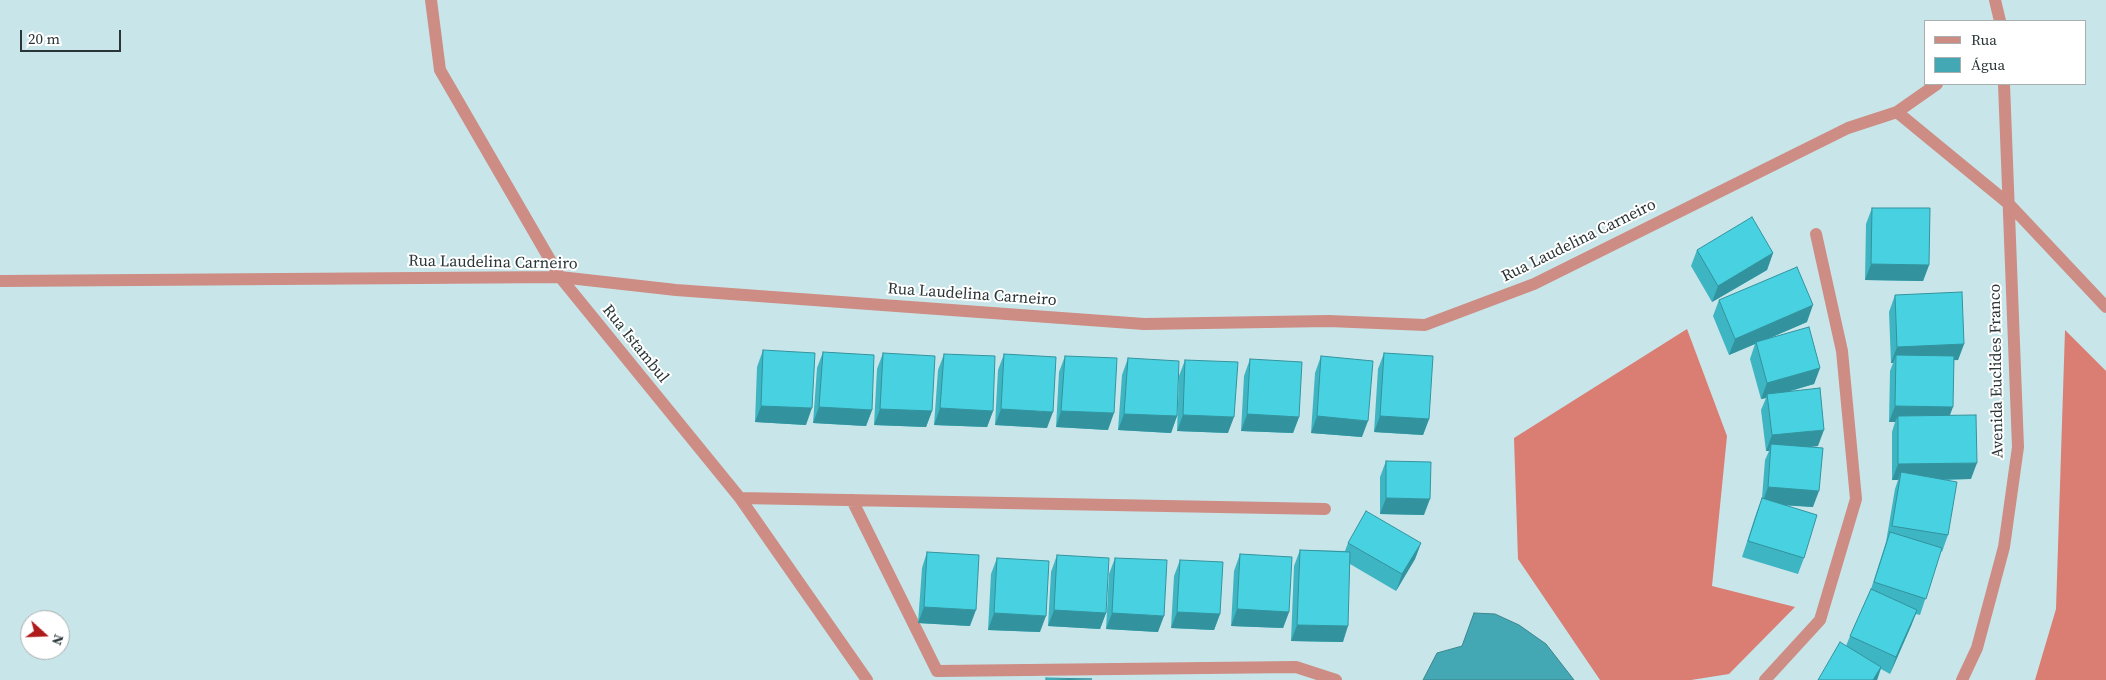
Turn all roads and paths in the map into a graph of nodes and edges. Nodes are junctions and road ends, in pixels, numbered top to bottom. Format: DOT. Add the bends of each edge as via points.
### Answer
graph roads {
  1 [pos="431,0"];
  2 [pos="1995,0"];
  3 [pos="1999,20"];
  4 [pos="1935,85"];
  5 [pos="2004,85"];
  6 [pos="1897,112"];
  7 [pos="2009,204"];
  8 [pos="1816,234"];
  9 [pos="560,277"];
  10 [pos="0,281"];
  11 [pos="2106,307"];
  12 [pos="740,498"];
  13 [pos="852,500"];
  14 [pos="1325,509"];
  15 [pos="867,680"];
  16 [pos="1336,680"];
  17 [pos="1765,680"];
  18 [pos="1962,680"];
  1 -- 9 [label="street, Rua Istambul" via="440,70"];
  2 -- 3 [label="street"];
  4 -- 6 [label="street, Rua Laudelina Carneiro"];
  5 -- 7 [label="street, Avenida Euclides Franco"];
  6 -- 7 [label="street"];
  6 -- 9 [label="street, Rua Laudelina Carneiro" via="1848,128 1534,284 1425,325 1329,321 1144,324 676,290"];
  7 -- 11 [label="street"];
  7 -- 18 [label="street, Avenida Euclides Franco" via="2018,447 2004,547 1978,648"];
  8 -- 17 [label="street" via="1842,351 1856,499 1820,620"];
  9 -- 10 [label="street, Rua Laudelina Carneiro"];
  9 -- 12 [label="street, Rua Istambul"];
  12 -- 13 [label="street"];
  12 -- 15 [label="street, Rua Istambul"];
  13 -- 14 [label="street"];
  13 -- 16 [label="street" via="937,672 1296,667"];
}
